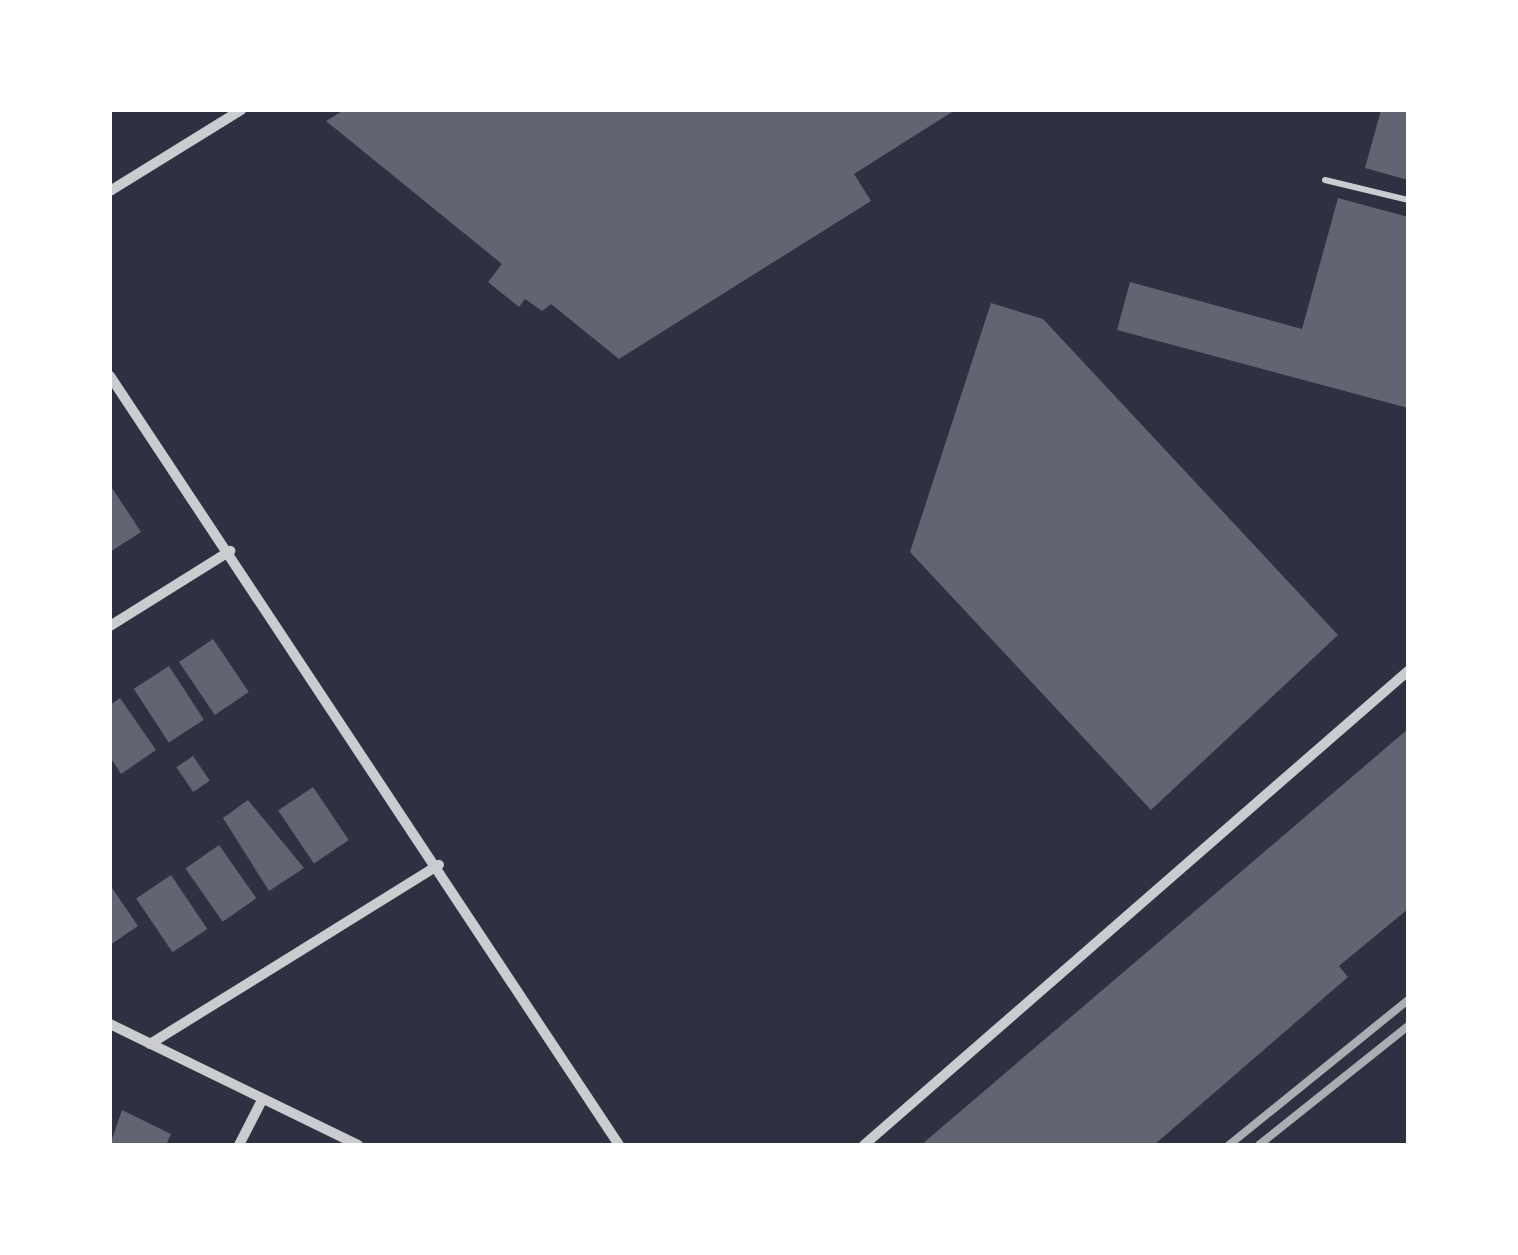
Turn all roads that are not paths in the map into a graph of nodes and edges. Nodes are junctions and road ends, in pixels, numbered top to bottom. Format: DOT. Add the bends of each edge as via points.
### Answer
graph roads {
  1 [pos="241,110"];
  2 [pos="1325,180"];
  3 [pos="110,191"];
  4 [pos="1408,200"];
  5 [pos="110,376"];
  6 [pos="230,551"];
  7 [pos="110,626"];
  8 [pos="1408,671"];
  9 [pos="439,865"];
  10 [pos="110,1024"];
  11 [pos="150,1044"];
  12 [pos="262,1100"];
  13 [pos="239,1145"];
  14 [pos="358,1145"];
  15 [pos="619,1145"];
  16 [pos="864,1145"];
  1 -- 3 [label="street"];
  2 -- 4 [label="lane"];
  5 -- 6 [label="street"];
  6 -- 7 [label="street"];
  6 -- 9 [label="street"];
  8 -- 16 [label="street"];
  9 -- 11 [label="street"];
  9 -- 15 [label="street"];
  10 -- 11 [label="street"];
  11 -- 12 [label="street"];
  12 -- 13 [label="street"];
  12 -- 14 [label="street"];
}
